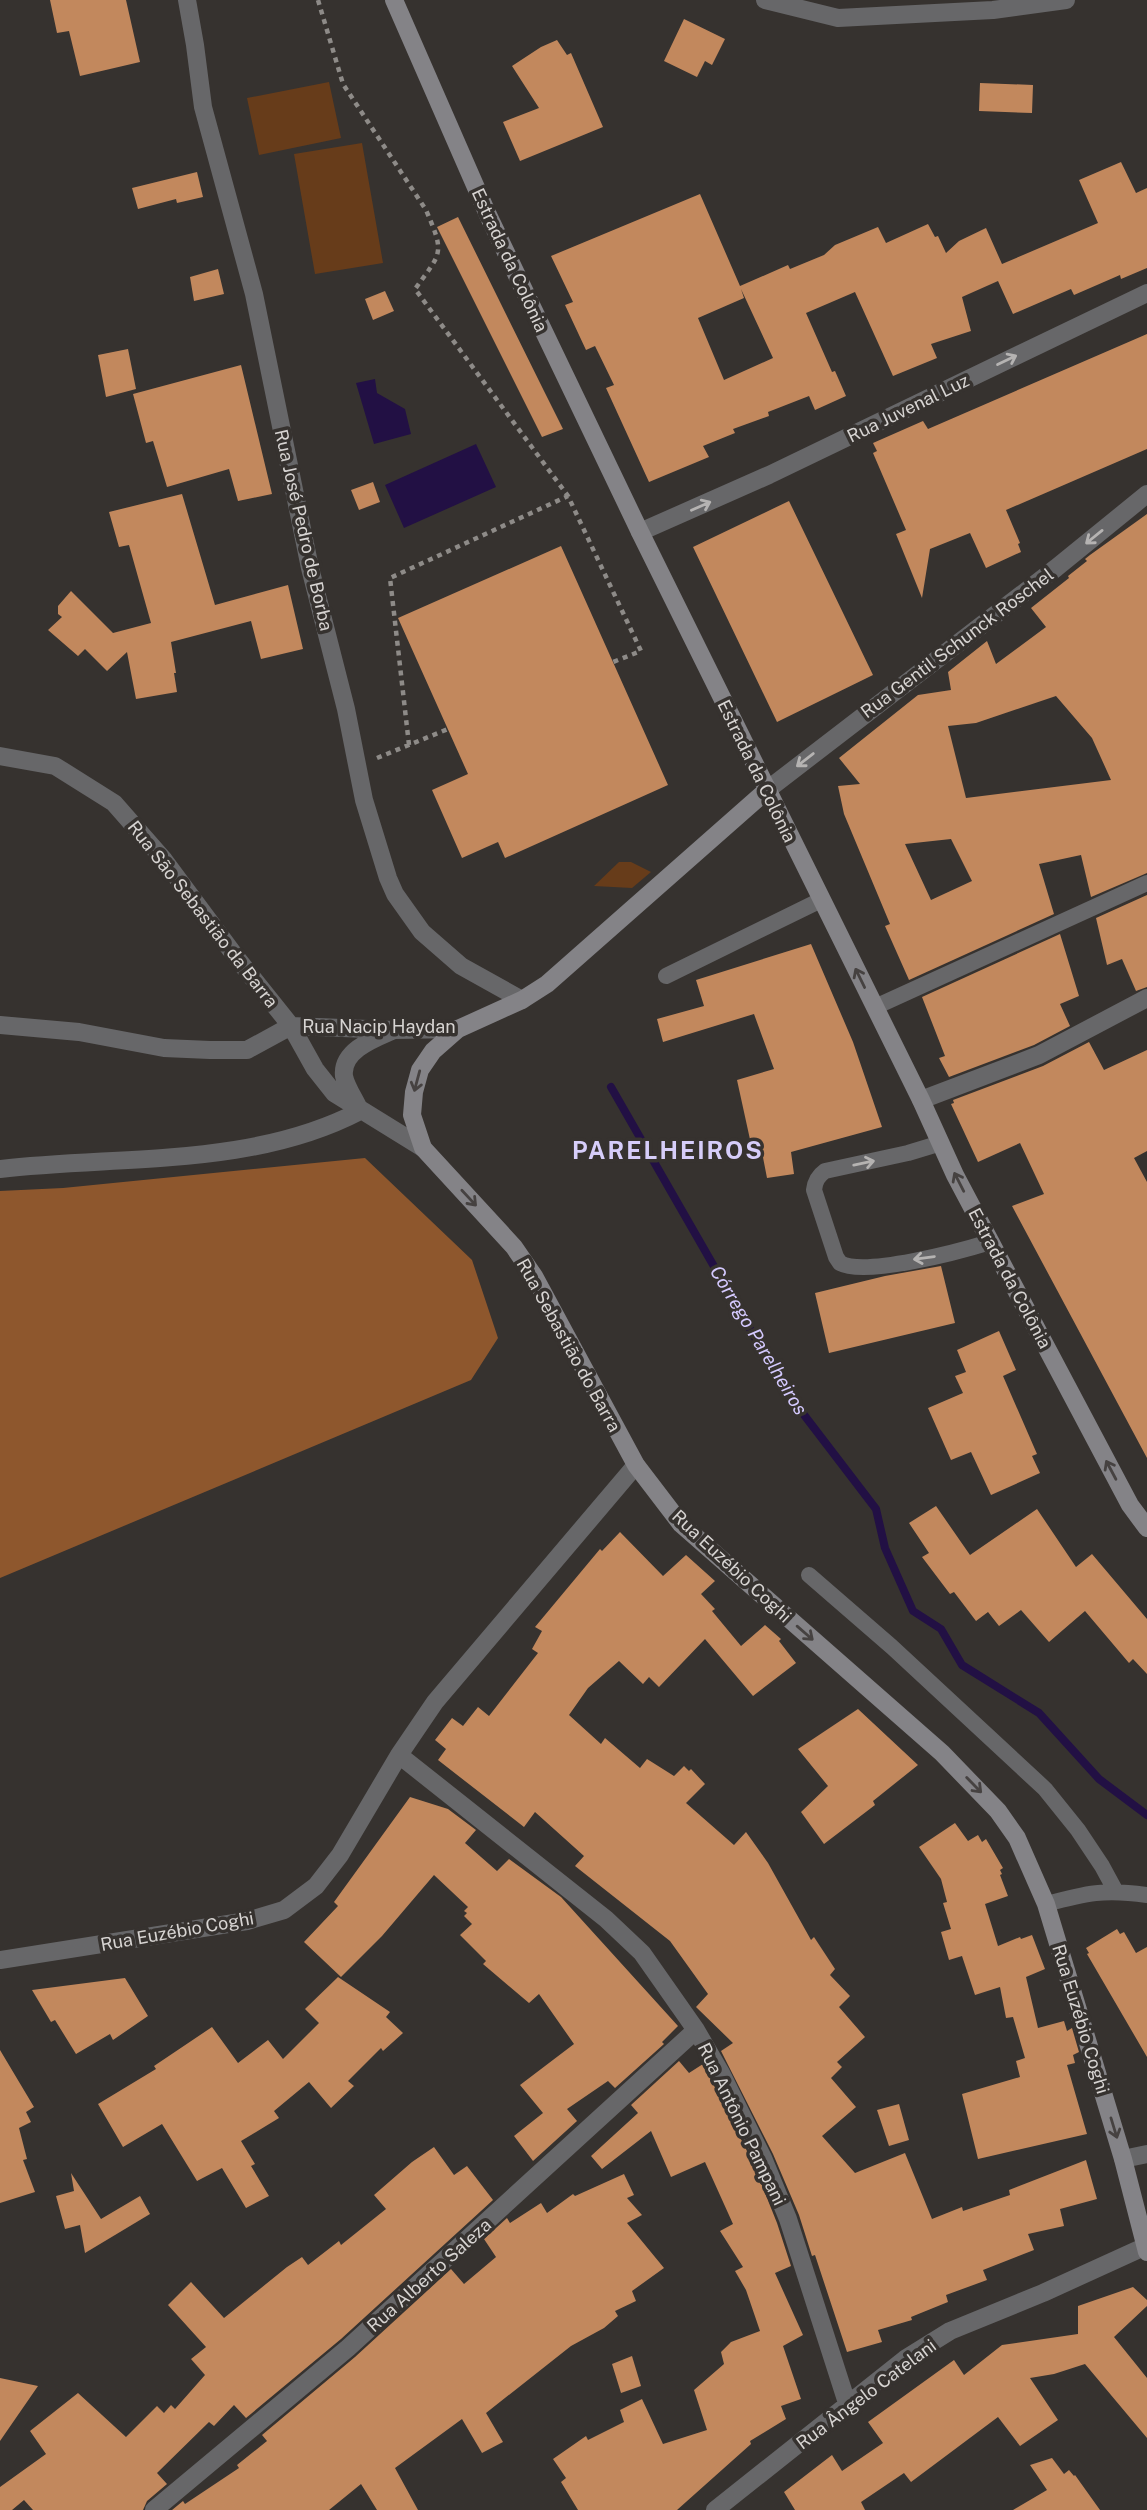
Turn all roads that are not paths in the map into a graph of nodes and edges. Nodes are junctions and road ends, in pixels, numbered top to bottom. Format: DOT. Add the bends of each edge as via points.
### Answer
graph roads {
  1 [pos="187,0"];
  2 [pos="394,0"];
  3 [pos="765,0"];
  4 [pos="1066,0"];
  5 [pos="1147,293"];
  6 [pos="1147,494"];
  7 [pos="640,532"];
  8 [pos="0,756"];
  9 [pos="766,790"];
  10 [pos="1147,883"];
  11 [pos="821,900"];
  12 [pos="666,976"];
  13 [pos="1147,998"];
  14 [pos="522,1000"];
  15 [pos="875,1007"];
  16 [pos="0,1025"];
  17 [pos="291,1026"];
  18 [pos="458,1029"];
  19 [pos="394,1030"];
  20 [pos="921,1100"];
  21 [pos="360,1111"];
  22 [pos="941,1143"];
  23 [pos="423,1148"];
  24 [pos="0,1168"];
  25 [pos="990,1242"];
  26 [pos="636,1465"];
  27 [pos="1147,1528"];
  28 [pos="809,1575"];
  29 [pos="398,1755"];
  30 [pos="1115,1890"];
  31 [pos="1147,1895"];
  32 [pos="1046,1904"];
  33 [pos="0,1960"];
  34 [pos="696,2030"];
  35 [pos="1147,2154"];
  36 [pos="1123,2159"];
  37 [pos="1146,2250"];
  38 [pos="848,2406"];
  39 [pos="154,2510"];
  40 [pos="715,2510"];
  1 -- 14 [label="street, Rua José Pedro de Borba" via="203,107 254,294 310,568 364,800 395,894 422,932 461,967"];
  2 -- 7 [label="main road, Estrada da Colônia" via="488,215"];
  3 -- 4 [label="street" via="838,18 993,10"];
  7 -- 5 [label="street, Rua Juvenal Luz, one-way"];
  6 -- 9 [label="street, Rua Gentil Schunck Roschel, one-way"];
  7 -- 9 [label="main road, Estrada da Colônia"];
  8 -- 17 [label="street, Rua São Sebastião da Barra" via="55,766 114,803 164,860"];
  9 -- 11 [label="main road, Estrada da Colônia"];
  9 -- 14 [label="main road, Rua Nacip Haydan" via="575,961"];
  10 -- 15 [label="lane"];
  11 -- 12 [label="lane"];
  15 -- 11 [label="main road, Estrada da Colônia, one-way"];
  13 -- 20 [label="street" via="1039,1055"];
  14 -- 18 [label="main road, Rua Nacip Haydan"];
  15 -- 20 [label="main road, Estrada da Colônia"];
  16 -- 17 [label="street, Rua Nacip Haydan" via="210,1050 247,1050"];
  17 -- 19 [label="street, Rua Nacip Haydan"];
  17 -- 21 [label="street, Rua Sebastião do Barra" via="334,1093"];
  18 -- 19 [label="street, Rua Nacip Haydan"];
  18 -- 23 [label="main road, one-way" via="420,1070 412,1115"];
  19 -- 21 [label="street" via="364,1044 348,1059 344,1076"];
  20 -- 22 [label="main road, Estrada da Colônia"];
  21 -- 23 [label="street, Rua Sebastião do Barra"];
  21 -- 24 [label="street" via="305,1136 230,1150"];
  25 -- 22 [label="main road, Estrada da Colônia, one-way"];
  25 -- 22 [label="lane, one-way" via="949,1255 857,1269 839,1263 836,1257 814,1190 820,1174"];
  23 -- 26 [label="main road, Rua Sebastião do Barra, one-way" via="514,1247 534,1276"];
  27 -- 25 [label="main road, Estrada da Colônia, one-way" via="1130,1505"];
  26 -- 29 [label="street, Rua Euzébio Coghi" via="435,1702"];
  26 -- 32 [label="main road, Rua Euzébio Coghi, one-way" via="681,1524 977,1787 1017,1838"];
  28 -- 30 [label="lane" via="1045,1789 1078,1830"];
  29 -- 33 [label="street, Rua Euzébio Coghi" via="340,1855 316,1886 284,1910 247,1921"];
  29 -- 34 [label="street, Rua Antônio Pampani" via="606,1919 642,1953"];
  30 -- 31 [label="lane"];
  30 -- 32 [label="lane"];
  32 -- 36 [label="main road, Rua Euzébio Coghi, one-way"];
  34 -- 38 [label="street, Rua Antônio Pampani" via="763,2158 788,2218"];
  34 -- 39 [label="street, Rua Alberto Saleza" via="348,2348"];
  35 -- 36 [label="street"];
  36 -- 37 [label="main road, Rua Euzébio Coghi"];
  37 -- 38 [label="street, Rua Ângelo Catelani" via="950,2331 905,2359"];
  38 -- 40 [label="street, Rua Ângelo Catelani"];
}
